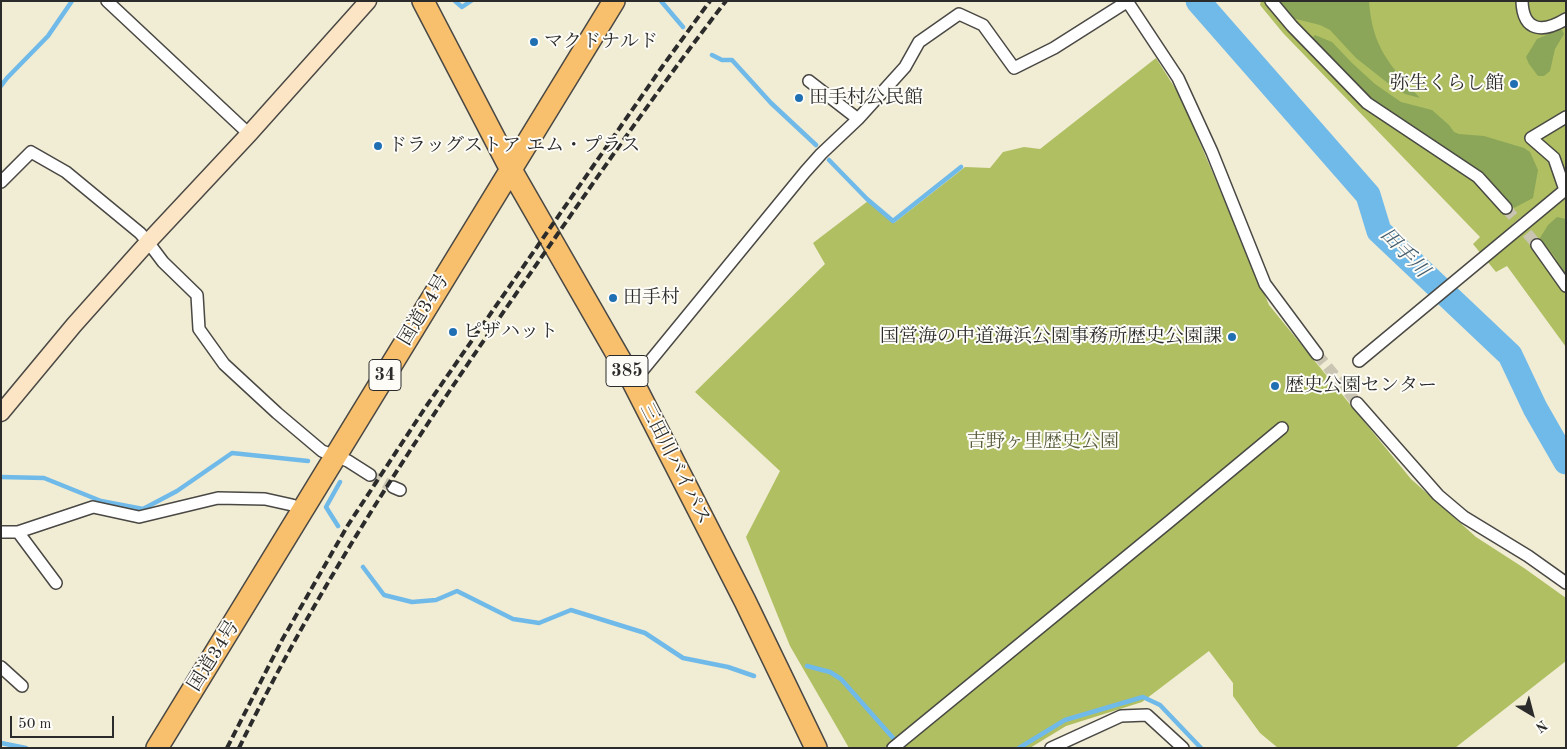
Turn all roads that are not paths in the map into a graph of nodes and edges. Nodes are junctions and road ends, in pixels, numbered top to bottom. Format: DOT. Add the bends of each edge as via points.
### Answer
graph roads {
  1 [pos="107,1"];
  2 [pos="368,1"];
  3 [pos="422,1"];
  4 [pos="614,1"];
  5 [pos="1128,1"];
  6 [pos="1271,1"];
  7 [pos="1522,1"];
  8 [pos="1566,19"];
  9 [pos="810,82"];
  10 [pos="1566,117"];
  11 [pos="858,120"];
  12 [pos="249,134"];
  13 [pos="510,168"];
  14 [pos="1,182"];
  15 [pos="1506,208"];
  16 [pos="148,242"];
  17 [pos="1537,245"];
  18 [pos="1566,286"];
  19 [pos="1316,354"];
  20 [pos="1358,361"];
  21 [pos="633,382"];
  22 [pos="1357,403"];
  23 [pos="1,412"];
  24 [pos="1282,428"];
  25 [pos="336,457"];
  26 [pos="370,475"];
  27 [pos="303,510"];
  28 [pos="1,532"];
  29 [pos="18,532"];
  30 [pos="56,583"];
  31 [pos="1566,583"];
  32 [pos="1,667"];
  33 [pos="22,686"];
  34 [pos="1054,747"];
  35 [pos="157,748"];
  36 [pos="816,748"];
  37 [pos="893,748"];
  38 [pos="1183,748"];
  1 -- 12 [label="street"];
  2 -- 12 [label="street"];
  3 -- 13 [label="highway, 三田川バイパス / 385"];
  4 -- 13 [label="highway, 国道34号 / 34"];
  5 -- 11 [label="street" via="1054,48 1014,68 983,25 960,14 919,42 905,67"];
  5 -- 19 [label="street" via="1178,78 1212,152 1265,284"];
  6 -- 15 [label="street" via="1367,103 1478,177"];
  7 -- 8 [label="street" via="1524,18 1535,28 1546,28"];
  9 -- 11 [label="street"];
  10 -- 20 [label="street" via="1531,138 1554,158 1565,190"];
  11 -- 21 [label="street" via="821,154"];
  12 -- 16 [label="street"];
  13 -- 21 [label="highway, 三田川バイパス / 385"];
  13 -- 25 [label="highway, 国道34号 / 34"];
  14 -- 16 [label="street" via="31,152 66,172"];
  16 -- 23 [label="street"];
  16 -- 25 [label="street" via="163,262 197,295 199,329 224,364 322,451"];
  17 -- 18 [label="street"];
  21 -- 36 [label="highway, 三田川バイパス / 385"];
  22 -- 31 [label="street" via="1438,495 1464,516"];
  24 -- 37 [label="street"];
  25 -- 26 [label="street"];
  25 -- 27 [label="highway, 国道34号 / 34"];
  27 -- 29 [label="street" via="265,499 246,498 218,498 139,517 93,507"];
  27 -- 35 [label="highway, 国道34号 / 34"];
  28 -- 29 [label="street"];
  29 -- 30 [label="street"];
  32 -- 33 [label="street"];
  34 -- 38 [label="street" via="1121,716 1147,715"];
}
